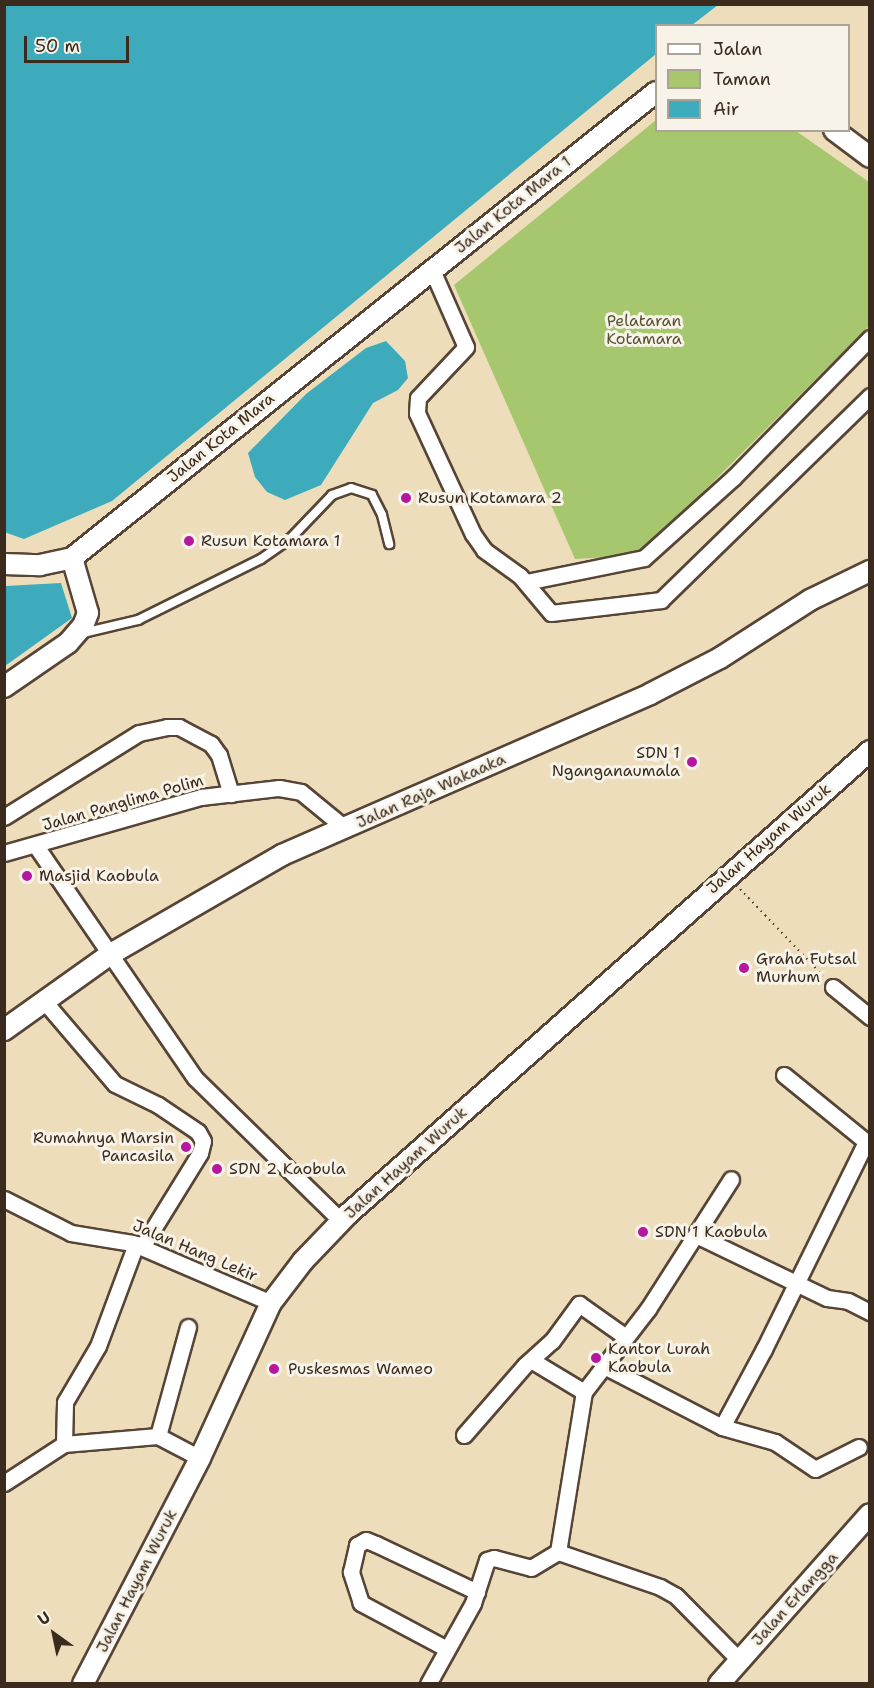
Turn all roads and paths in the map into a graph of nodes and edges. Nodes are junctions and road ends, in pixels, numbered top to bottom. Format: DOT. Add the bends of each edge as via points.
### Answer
graph roads {
  1 [pos="655,94"];
  2 [pos="837,132"];
  3 [pos="870,157"];
  4 [pos="432,270"];
  5 [pos="371,319"];
  6 [pos="870,338"];
  7 [pos="870,396"];
  8 [pos="389,544"];
  9 [pos="72,558"];
  10 [pos="4,564"];
  11 [pos="870,571"];
  12 [pos="526,582"];
  13 [pos="78,634"];
  14 [pos="4,687"];
  15 [pos="870,751"];
  16 [pos="231,794"];
  17 [pos="4,817"];
  18 [pos="346,829"];
  19 [pos="36,846"];
  20 [pos="4,853"];
  21 [pos="727,875"];
  22 [pos="109,955"];
  23 [pos="833,987"];
  24 [pos="44,1001"];
  25 [pos="870,1017"];
  26 [pos="4,1030"];
  27 [pos="784,1075"];
  28 [pos="868,1144"];
  29 [pos="731,1179"];
  30 [pos="4,1199"];
  31 [pos="341,1221"];
  32 [pos="696,1235"];
  33 [pos="139,1246"];
  34 [pos="797,1284"];
  35 [pos="271,1303"];
  36 [pos="870,1312"];
  37 [pos="188,1328"];
  38 [pos="626,1337"];
  39 [pos="531,1360"];
  40 [pos="606,1367"];
  41 [pos="584,1392"];
  42 [pos="722,1427"];
  43 [pos="464,1435"];
  44 [pos="158,1436"];
  45 [pos="64,1444"];
  46 [pos="859,1447"];
  47 [pos="200,1458"];
  48 [pos="4,1483"];
  49 [pos="870,1514"];
  50 [pos="558,1552"];
  51 [pos="477,1592"];
  52 [pos="447,1649"];
  53 [pos="740,1661"];
  54 [pos="83,1683"];
  55 [pos="428,1683"];
  56 [pos="719,1683"];
  1 -- 4 [label="street, Jalan Kota Mara 1"];
  2 -- 3 [label="street"];
  4 -- 5 [label="street, Jalan Kota Mara 1"];
  4 -- 12 [label="street" via="466,347 418,398 417,412 473,534 484,550"];
  5 -- 9 [label="street, Jalan Kota Mara"];
  6 -- 12 [label="street" via="733,478 644,558"];
  7 -- 12 [label="street" via="661,600 551,613"];
  8 -- 13 [label="lane" via="372,495 351,488 333,495 290,539 261,559 138,620"];
  9 -- 10 [label="street, Jalan Kota Mara" via="40,565"];
  9 -- 13 [label="street" via="88,613"];
  11 -- 18 [label="street, Jalan Raja Wakaaka" via="810,600 720,658 650,694"];
  13 -- 14 [label="street"];
  15 -- 21 [label="street, Jalan Hayam Wuruk"];
  16 -- 17 [label="street" via="219,755 211,744 179,727 166,727 139,733"];
  16 -- 18 [label="street, Jalan Panglima Polim" via="287,788 301,792"];
  16 -- 19 [label="street, Jalan Panglima Polim" via="201,797"];
  18 -- 22 [label="street, Jalan Raja Wakaaka" via="282,855"];
  19 -- 20 [label="street, Jalan Panglima Polim"];
  19 -- 22 [label="street"];
  21 -- 23 [label="path"];
  21 -- 31 [label="street, Jalan Hayam Wuruk"];
  22 -- 24 [label="street, Jalan Raja Wakaaka"];
  22 -- 31 [label="street" via="195,1078"];
  23 -- 25 [label="street"];
  24 -- 26 [label="street, Jalan Raja Wakaaka"];
  24 -- 33 [label="street" via="115,1084 158,1105 198,1132 202,1141 200,1153"];
  27 -- 28 [label="street"];
  28 -- 34 [label="street"];
  29 -- 32 [label="street"];
  30 -- 33 [label="street, Jalan Hang Lekir" via="71,1233"];
  31 -- 35 [label="street, Jalan Hayam Wuruk"];
  32 -- 34 [label="street"];
  32 -- 38 [label="street"];
  33 -- 35 [label="street, Jalan Hang Lekir"];
  33 -- 45 [label="street" via="98,1346 65,1402"];
  34 -- 36 [label="street" via="827,1298 848,1300"];
  34 -- 42 [label="street"];
  35 -- 47 [label="street, Jalan Hayam Wuruk"];
  37 -- 44 [label="street"];
  38 -- 39 [label="street" via="579,1304 552,1341"];
  38 -- 40 [label="street"];
  39 -- 41 [label="street"];
  39 -- 43 [label="street"];
  40 -- 41 [label="street"];
  40 -- 42 [label="street"];
  41 -- 50 [label="street"];
  42 -- 46 [label="street" via="775,1442 815,1469"];
  44 -- 45 [label="street"];
  44 -- 47 [label="street"];
  45 -- 48 [label="street"];
  47 -- 54 [label="street, Jalan Hayam Wuruk"];
  49 -- 53 [label="street, Jalan Erlangga"];
  50 -- 51 [label="street" via="531,1568 490,1558"];
  50 -- 53 [label="street" via="676,1596"];
  51 -- 52 [label="street"];
  51 -- 52 [label="street" via="366,1540 357,1545 351,1572 361,1603"];
  52 -- 55 [label="street"];
  53 -- 56 [label="street, Jalan Erlangga"];
}
